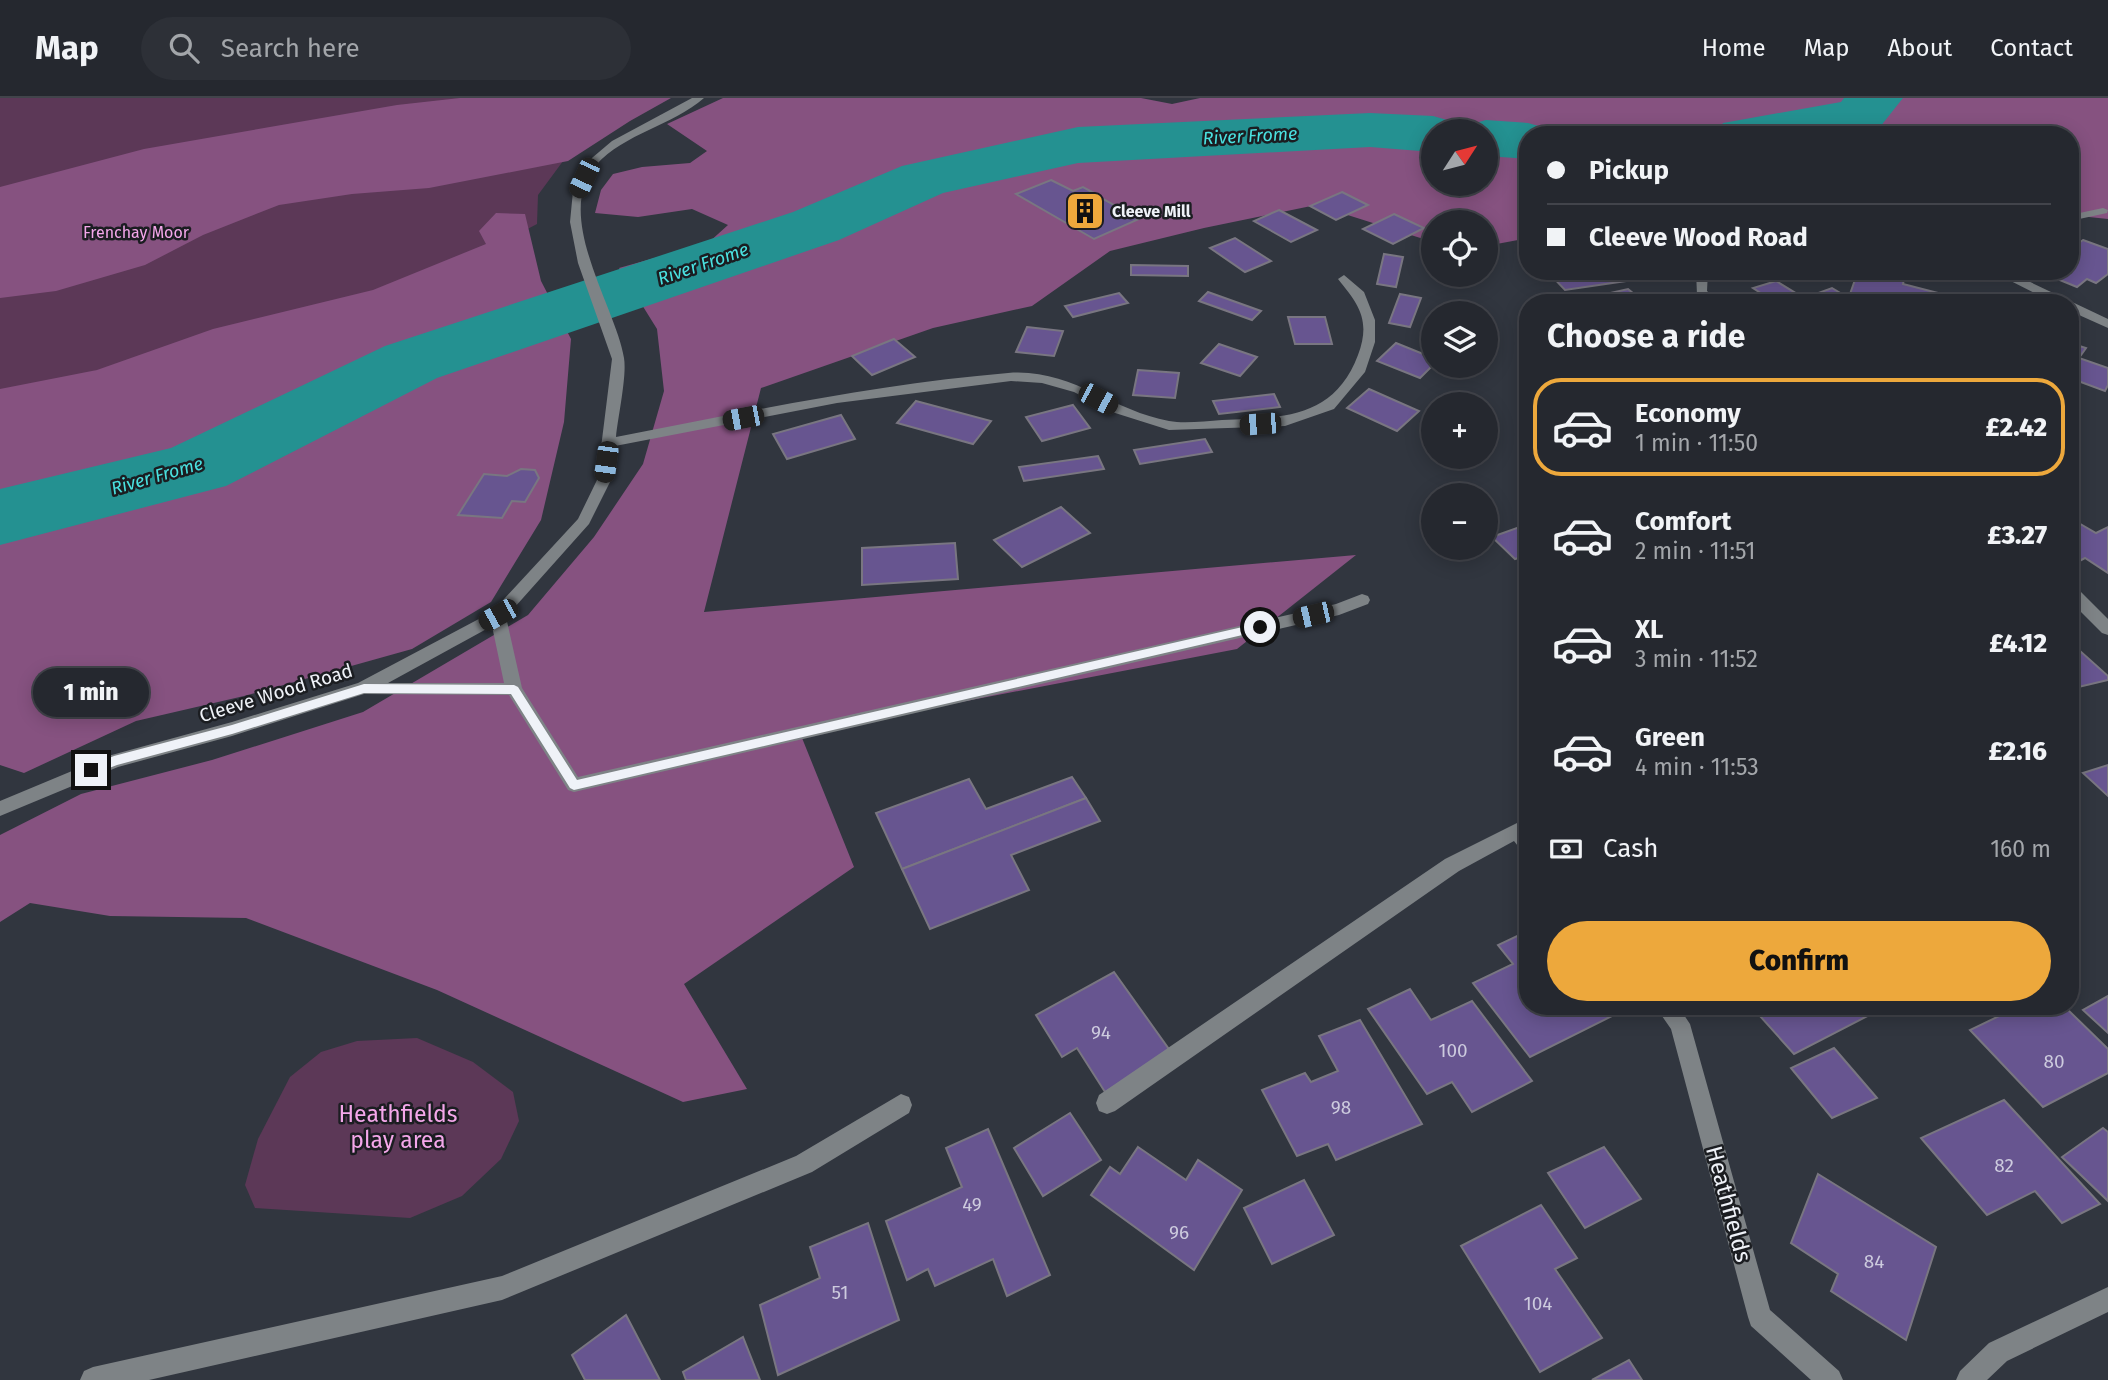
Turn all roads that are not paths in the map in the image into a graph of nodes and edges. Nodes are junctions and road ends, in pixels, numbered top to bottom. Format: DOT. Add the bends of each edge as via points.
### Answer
graph roads {
  1 [pos="699,98"];
  2 [pos="2103,211"];
  3 [pos="2079,216"];
  4 [pos="1343,279"];
  5 [pos="2016,280"];
  6 [pos="2045,294"];
  7 [pos="2079,310"];
  8 [pos="2108,324"];
  9 [pos="609,443"];
  10 [pos="1362,600"];
  11 [pos="2079,602"];
  12 [pos="498,615"];
  13 [pos="2108,629"];
  14 [pos="364,688"];
  15 [pos="514,690"];
  16 [pos="0,809"];
  17 [pos="1519,835"];
  18 [pos="1672,1015"];
  19 [pos="1107,1103"];
  20 [pos="901,1105"];
  21 [pos="2108,1299"];
  22 [pos="93,1380"];
  23 [pos="1830,1380"];
  24 [pos="1969,1380"];
  1 -- 9 [label="street, Cleeve Wood Road" via="616,143 590,165 578,191 576,222 584,263 618,359"];
  2 -- 3 [label="street"];
  4 -- 9 [label="street" via="1360,295 1370,320 1369,342 1358,372 1329,407 1285,422 1169,426 1117,409 1079,388 1011,377 837,400"];
  5 -- 6 [label="street"];
  7 -- 8 [label="street"];
  9 -- 12 [label="street, Cleeve Wood Road" via="604,480 584,521"];
  10 -- 15 [label="street" via="574,785"];
  11 -- 13 [label="street"];
  12 -- 14 [label="street, Cleeve Wood Road"];
  12 -- 15 [label="street"];
  14 -- 15 [label="street"];
  14 -- 16 [label="street, Cleeve Wood Road" via="114,761"];
  17 -- 19 [label="street" via="1452,865"];
  18 -- 23 [label="street, Heathfields" via="1680,1024 1760,1317"];
  20 -- 22 [label="street" via="804,1164 502,1287"];
  21 -- 24 [label="street" via="1998,1352"];
}
